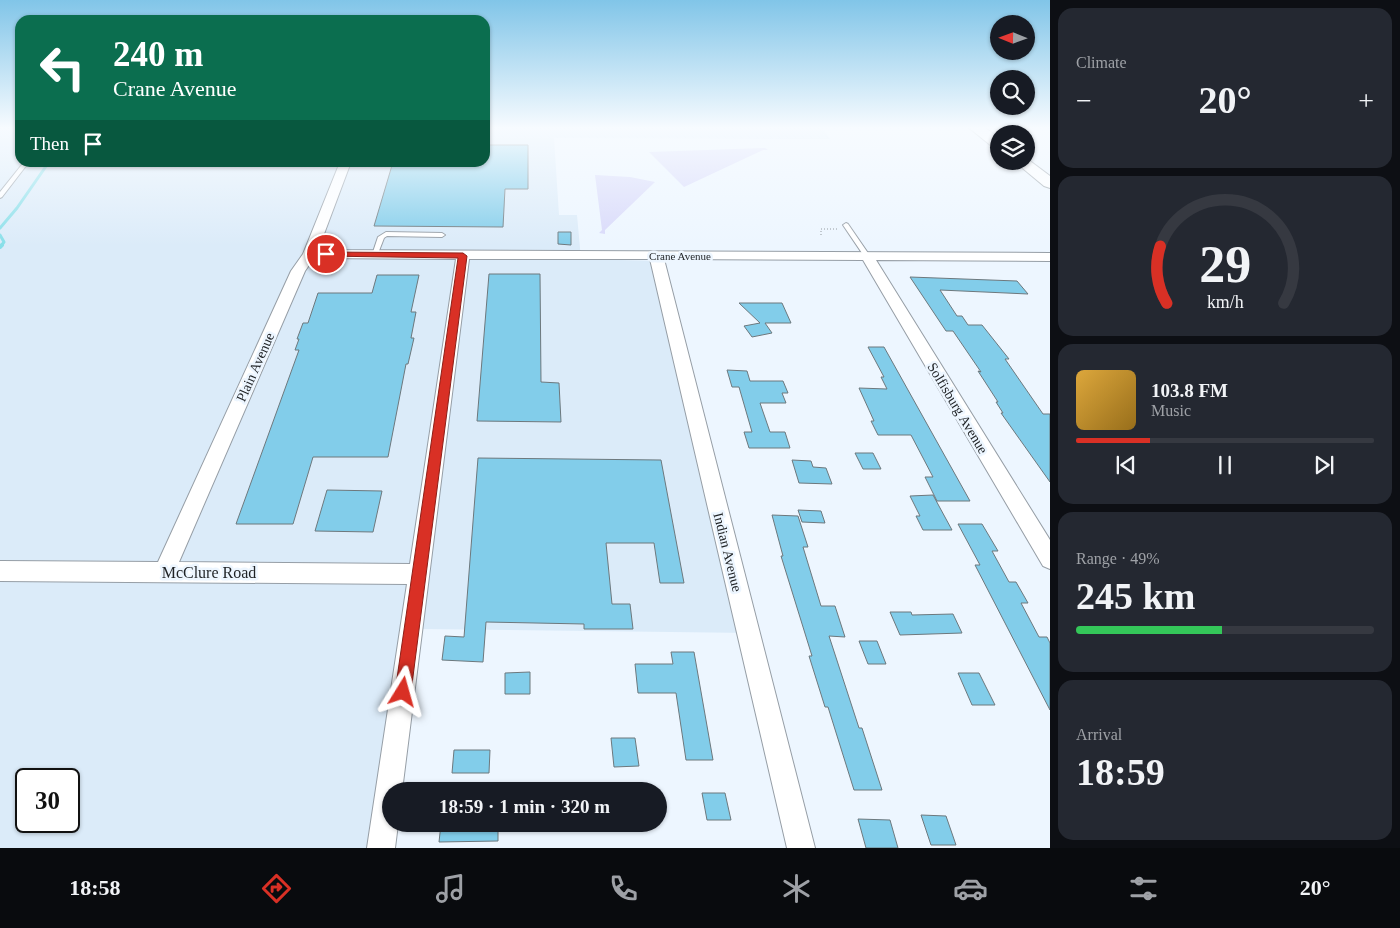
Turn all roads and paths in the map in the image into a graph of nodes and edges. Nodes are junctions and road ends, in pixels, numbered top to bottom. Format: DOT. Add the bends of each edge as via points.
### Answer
graph roads {
  1 [pos="23,167"];
  2 [pos="344,167"];
  3 [pos="1033,170"];
  4 [pos="1050,183"];
  5 [pos="0,196"];
  6 [pos="846,225"];
  7 [pos="834,229"];
  8 [pos="442,235"];
  9 [pos="821,236"];
  10 [pos="310,254"];
  11 [pos="375,255"];
  12 [pos="463,256"];
  13 [pos="656,256"];
  14 [pos="867,256"];
  15 [pos="1050,257"];
  16 [pos="1050,559"];
  17 [pos="0,571"];
  18 [pos="164,572"];
  19 [pos="419,574"];
  20 [pos="381,848"];
  21 [pos="801,848"];
  1 -- 5 [label="lane"];
  2 -- 10 [label="street, Plain Avenue"];
  3 -- 4 [label="street"];
  6 -- 14 [label="lane"];
  7 -- 9 [label="path" via="821,229"];
  8 -- 11 [label="lane" via="386,234"];
  10 -- 11 [label="street, Crane Avenue"];
  10 -- 18 [label="street, Plain Avenue" via="298,271"];
  11 -- 12 [label="street, Crane Avenue"];
  12 -- 13 [label="street, Crane Avenue"];
  12 -- 19 [label="street"];
  13 -- 14 [label="street, Crane Avenue"];
  13 -- 21 [label="street, Indian Avenue"];
  14 -- 15 [label="street, Crane Avenue"];
  14 -- 16 [label="street, Solfisburg Avenue"];
  17 -- 18 [label="street, McClure Road"];
  18 -- 19 [label="street, McClure Road"];
  19 -- 20 [label="street"];
}
